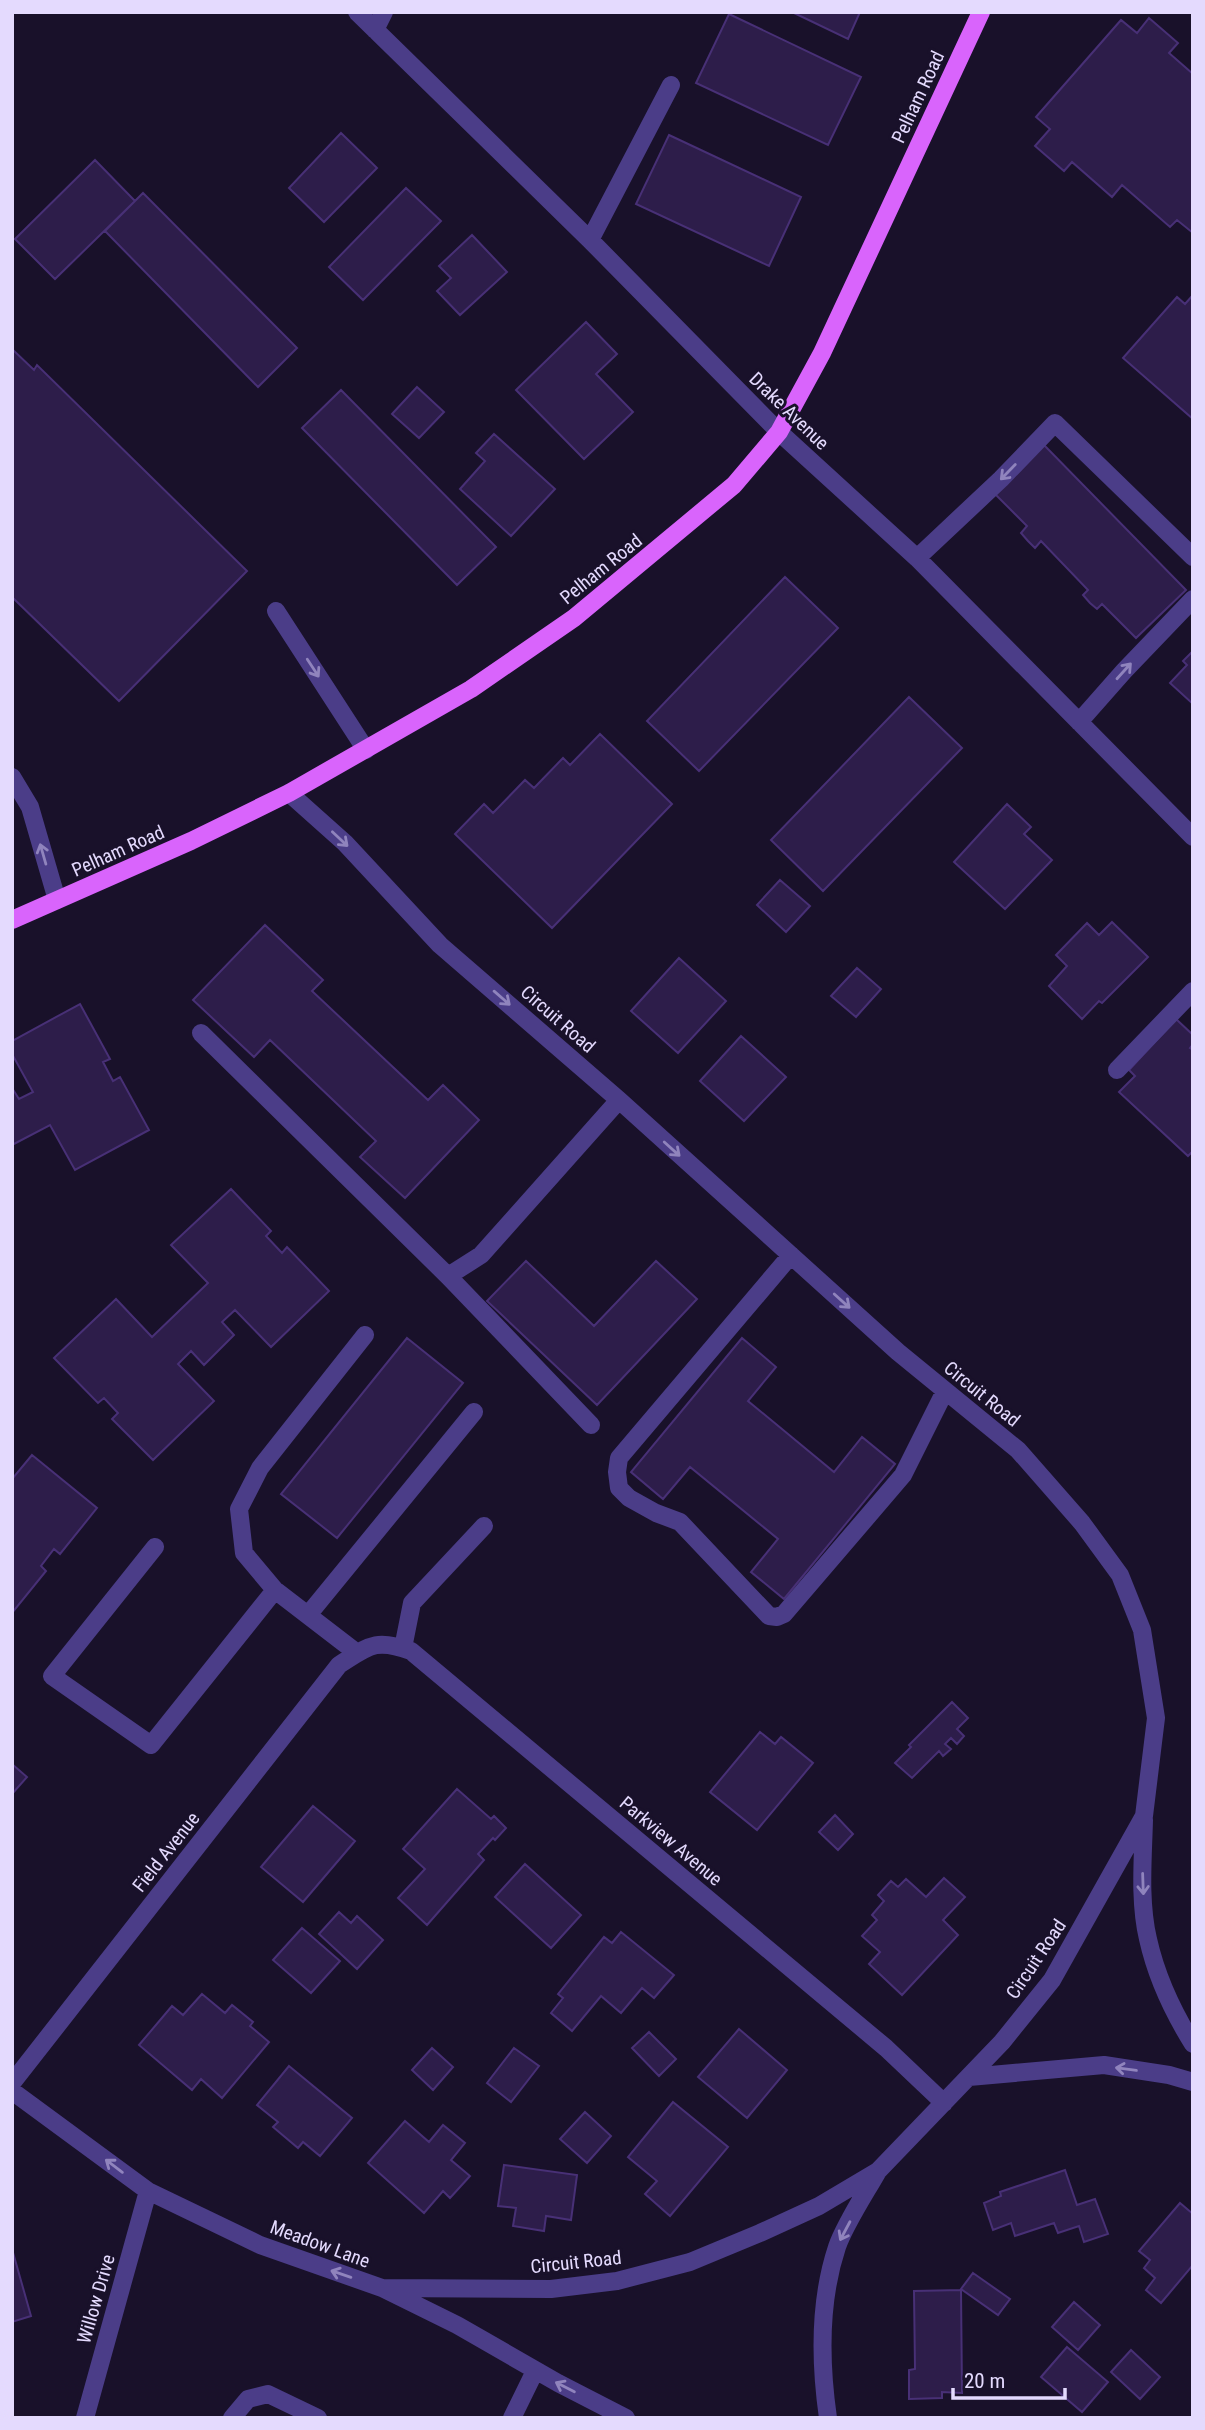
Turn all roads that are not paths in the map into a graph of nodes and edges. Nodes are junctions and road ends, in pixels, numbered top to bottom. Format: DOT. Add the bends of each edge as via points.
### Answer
graph roads {
  1 [pos="357,12"];
  2 [pos="384,12"];
  3 [pos="981,12"];
  4 [pos="375,30"];
  5 [pos="671,85"];
  6 [pos="590,240"];
  7 [pos="779,432"];
  8 [pos="1193,557"];
  9 [pos="916,558"];
  10 [pos="1193,599"];
  11 [pos="276,611"];
  12 [pos="1079,722"];
  13 [pos="366,750"];
  14 [pos="12,777"];
  15 [pos="289,793"];
  16 [pos="1193,837"];
  17 [pos="57,900"];
  18 [pos="12,920"];
  19 [pos="1193,991"];
  20 [pos="201,1033"];
  21 [pos="1117,1070"];
  22 [pos="618,1100"];
  23 [pos="791,1255"];
  24 [pos="448,1276"];
  25 [pos="365,1335"];
  26 [pos="945,1391"];
  27 [pos="474,1412"];
  28 [pos="591,1425"];
  29 [pos="484,1526"];
  30 [pos="155,1548"];
  31 [pos="275,1590"];
  32 [pos="308,1615"];
  33 [pos="403,1648"];
  34 [pos="358,1653"];
  35 [pos="1144,1816"];
  36 [pos="1193,2044"];
  37 [pos="969,2077"];
  38 [pos="1193,2082"];
  39 [pos="12,2083"];
  40 [pos="12,2091"];
  41 [pos="944,2103"];
  42 [pos="878,2171"];
  43 [pos="148,2191"];
  44 [pos="382,2288"];
  45 [pos="535,2371"];
  46 [pos="85,2418"];
  47 [pos="232,2418"];
  48 [pos="318,2418"];
  49 [pos="512,2418"];
  50 [pos="626,2418"];
  51 [pos="828,2418"];
  1 -- 4 [label="street, Drake Avenue"];
  2 -- 4 [label="street"];
  3 -- 7 [label="main road, Pelham Road" via="822,353"];
  4 -- 6 [label="street, Drake Avenue"];
  5 -- 6 [label="street"];
  6 -- 7 [label="street, Drake Avenue"];
  7 -- 9 [label="street, Drake Avenue"];
  7 -- 13 [label="main road, Pelham Road" via="734,485 574,618 471,689"];
  8 -- 9 [label="street, one-way" via="1055,423"];
  9 -- 12 [label="street, Drake Avenue"];
  12 -- 10 [label="street, one-way"];
  11 -- 13 [label="street, one-way"];
  12 -- 16 [label="street, Drake Avenue"];
  13 -- 15 [label="main road, Pelham Road"];
  17 -- 14 [label="street, one-way" via="30,807"];
  15 -- 17 [label="main road, Pelham Road"];
  15 -- 22 [label="street, Circuit Road, one-way" via="345,843 440,945"];
  17 -- 18 [label="main road, Pelham Road"];
  19 -- 21 [label="street"];
  20 -- 24 [label="street"];
  22 -- 23 [label="street, Circuit Road, one-way"];
  22 -- 24 [label="street" via="481,1255"];
  23 -- 26 [label="street, Circuit Road, one-way"];
  23 -- 26 [label="street" via="618,1458 620,1489 629,1498 680,1522 769,1616 777,1617 903,1475"];
  24 -- 28 [label="street"];
  25 -- 31 [label="street" via="260,1468 239,1509 244,1553"];
  26 -- 35 [label="street, Circuit Road" via="1018,1450 1120,1575 1142,1630 1156,1718"];
  27 -- 32 [label="street"];
  29 -- 33 [label="street" via="412,1603"];
  30 -- 31 [label="street" via="52,1676 151,1745"];
  31 -- 32 [label="street"];
  32 -- 34 [label="street"];
  33 -- 34 [label="street" via="388,1643 367,1646"];
  33 -- 41 [label="street, Parkview Avenue" via="887,2048"];
  34 -- 39 [label="street, Field Avenue" via="339,1665"];
  35 -- 36 [label="street, one-way" via="1147,1938 1160,1979"];
  35 -- 37 [label="street, Circuit Road" via="1052,1980"];
  38 -- 37 [label="street, one-way" via="1104,2066"];
  37 -- 41 [label="street, Circuit Road"];
  43 -- 40 [label="street, Meadow Lane, one-way"];
  41 -- 42 [label="street, Circuit Road"];
  42 -- 44 [label="street, Circuit Road" via="819,2206 760,2233 690,2262 617,2281 551,2289"];
  42 -- 51 [label="street, Circuit Road, one-way" via="838,2245 826,2295 823,2360"];
  44 -- 43 [label="street, Meadow Lane, one-way" via="260,2245"];
  43 -- 46 [label="street, Willow Drive"];
  44 -- 45 [label="street, Meadow Lane"];
  45 -- 49 [label="street"];
  50 -- 45 [label="street, Meadow Lane, one-way"];
  47 -- 48 [label="street" via="248,2399 268,2395"];
}
